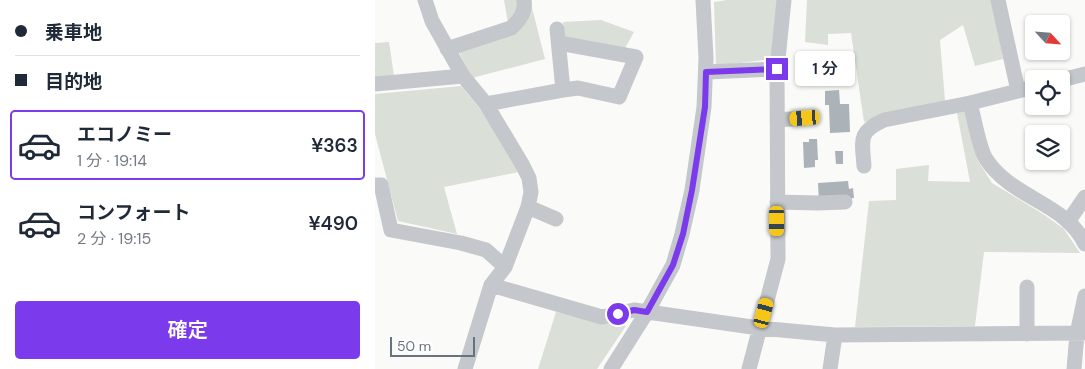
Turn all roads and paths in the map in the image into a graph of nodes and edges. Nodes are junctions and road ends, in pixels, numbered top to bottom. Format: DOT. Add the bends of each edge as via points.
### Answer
graph roads {
  1 [pos="425,0"];
  2 [pos="524,0"];
  3 [pos="703,0"];
  4 [pos="784,0"];
  5 [pos="998,0"];
  6 [pos="447,48"];
  7 [pos="777,69"];
  8 [pos="706,72"];
  9 [pos="1085,74"];
  10 [pos="463,76"];
  11 [pos="1070,78"];
  12 [pos="375,84"];
  13 [pos="1025,89"];
  14 [pos="563,90"];
  15 [pos="1018,91"];
  16 [pos="971,103"];
  17 [pos="486,104"];
  18 [pos="805,118"];
  19 [pos="777,120"];
  20 [pos="864,166"];
  21 [pos="375,185"];
  22 [pos="1085,197"];
  23 [pos="777,202"];
  24 [pos="845,202"];
  25 [pos="528,207"];
  26 [pos="556,218"];
  27 [pos="1068,222"];
  28 [pos="1085,244"];
  29 [pos="505,267"];
  30 [pos="491,285"];
  31 [pos="1027,287"];
  32 [pos="1085,296"];
  33 [pos="647,312"];
  34 [pos="759,328"];
  35 [pos="1081,333"];
  36 [pos="1027,334"];
  37 [pos="835,336"];
  38 [pos="465,369"];
  39 [pos="611,369"];
  40 [pos="749,369"];
  41 [pos="830,369"];
  42 [pos="1074,369"];
  1 -- 6 [label="street"];
  2 -- 6 [label="street" via="522,15 511,28"];
  3 -- 8 [label="street"];
  4 -- 7 [label="street"];
  5 -- 15 [label="street"];
  6 -- 10 [label="street"];
  7 -- 8 [label="street"];
  7 -- 19 [label="street"];
  8 -- 33 [label="street" via="705,107 683,234 673,265"];
  9 -- 11 [label="street"];
  10 -- 12 [label="street"];
  10 -- 17 [label="street"];
  13 -- 15 [label="street"];
  14 -- 14 [label="street" via="578,88 619,98 636,57 558,36"];
  14 -- 17 [label="street"];
  15 -- 16 [label="street"];
  16 -- 20 [label="street" via="873,125 864,133 862,141"];
  16 -- 27 [label="street" via="985,157 994,170 1012,187"];
  17 -- 25 [label="street" via="529,178"];
  18 -- 19 [label="street"];
  19 -- 23 [label="street"];
  21 -- 29 [label="street" via="381,185 391,230 486,250"];
  22 -- 27 [label="street"];
  23 -- 24 [label="street"];
  23 -- 34 [label="street" via="778,259"];
  25 -- 26 [label="street"];
  25 -- 29 [label="street"];
  27 -- 28 [label="street"];
  29 -- 30 [label="street"];
  30 -- 33 [label="street" via="602,317 634,310"];
  30 -- 38 [label="street"];
  31 -- 36 [label="street"];
  32 -- 35 [label="street"];
  33 -- 34 [label="street"];
  33 -- 39 [label="street"];
  34 -- 37 [label="street"];
  34 -- 40 [label="street"];
  35 -- 36 [label="street"];
  35 -- 42 [label="street"];
  36 -- 37 [label="street"];
  37 -- 41 [label="street"];
}
